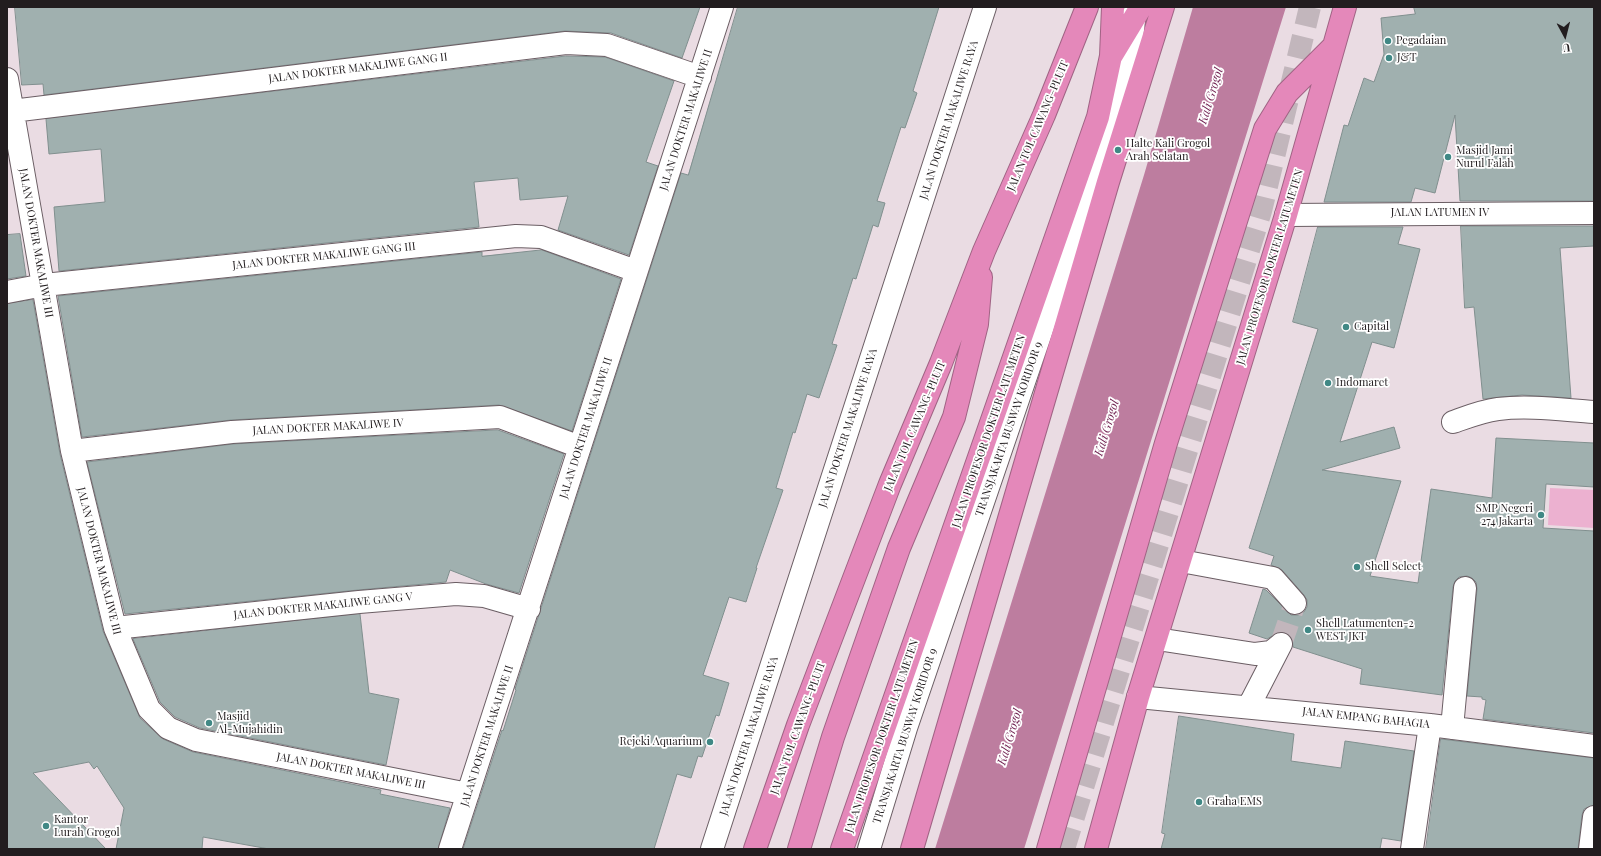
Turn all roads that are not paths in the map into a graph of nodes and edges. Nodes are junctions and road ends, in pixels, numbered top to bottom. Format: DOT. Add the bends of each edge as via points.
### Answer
graph roads {
  1 [pos="722,7"];
  2 [pos="985,7"];
  3 [pos="1087,7"];
  4 [pos="1113,7"];
  5 [pos="1163,7"];
  6 [pos="1345,7"];
  7 [pos="1136,11"];
  8 [pos="1335,44"];
  9 [pos="1111,56"];
  10 [pos="700,77"];
  11 [pos="7,79"];
  12 [pos="12,110"];
  13 [pos="1286,215"];
  14 [pos="1594,219"];
  15 [pos="984,250"];
  16 [pos="636,271"];
  17 [pos="44,285"];
  18 [pos="7,292"];
  19 [pos="1594,412"];
  20 [pos="1453,422"];
  21 [pos="580,447"];
  22 [pos="72,451"];
  23 [pos="1181,560"];
  24 [pos="1465,588"];
  25 [pos="1295,603"];
  26 [pos="529,609"];
  27 [pos="115,628"];
  28 [pos="1157,639"];
  29 [pos="1138,697"];
  30 [pos="1249,706"];
  31 [pos="1430,725"];
  32 [pos="1452,728"];
  33 [pos="1594,746"];
  34 [pos="468,794"];
  35 [pos="1594,818"];
  36 [pos="450,849"];
  37 [pos="712,849"];
  38 [pos="755,849"];
  39 [pos="799,849"];
  40 [pos="842,849"];
  41 [pos="869,849"];
  42 [pos="912,849"];
  43 [pos="1048,849"];
  44 [pos="1096,849"];
  45 [pos="1412,849"];
  46 [pos="1590,849"];
  1 -- 10 [label="street, JALAN DOKTER MAKALIWE II"];
  2 -- 37 [label="street, JALAN DOKTER MAKALIWE RAYA"];
  3 -- 15 [label="highway, JALAN TOL CAWANG–PLUIT" via="1044,115"];
  4 -- 9 [label="highway, JALAN PROFESOR DOKTER LATUMETEN"];
  5 -- 42 [label="highway" via="1106,189"];
  6 -- 8 [label="highway, JALAN PROFESOR DOKTER LATUMETEN"];
  7 -- 9 [label="highway"];
  7 -- 41 [label="street, TRANSJAKARTA BUSWAY KORIDOR 9" via="1129,66 1110,130 909,721"];
  8 -- 13 [label="highway, JALAN PROFESOR DOKTER LATUMETEN"];
  8 -- 43 [label="highway" via="1288,93 1265,129 1166,443"];
  9 -- 40 [label="highway, JALAN PROFESOR DOKTER LATUMETEN" via="1098,117"];
  10 -- 12 [label="street, JALAN DOKTER MAKALIWE GANG II" via="607,45 566,43"];
  10 -- 16 [label="street, JALAN DOKTER MAKALIWE II"];
  11 -- 12 [label="street, JALAN DOKTER MAKALIWE III"];
  12 -- 17 [label="street, JALAN DOKTER MAKALIWE III"];
  13 -- 14 [label="street, JALAN LATUMEN IV"];
  13 -- 23 [label="highway, JALAN PROFESOR DOKTER LATUMETEN"];
  15 -- 38 [label="highway, JALAN TOL CAWANG–PLUIT" via="941,363 890,484 798,725"];
  15 -- 39 [label="highway" via="978,324 954,418 900,548 833,737"];
  16 -- 17 [label="street, JALAN DOKTER MAKALIWE GANG III" via="540,237 516,236"];
  16 -- 21 [label="street, JALAN DOKTER MAKALIWE II"];
  17 -- 18 [label="street, JALAN DOKTER MAKALIWE GANG III"];
  17 -- 22 [label="street, JALAN DOKTER MAKALIWE III"];
  19 -- 20 [label="street" via="1498,409"];
  21 -- 22 [label="street, JALAN DOKTER MAKALIWE IV" via="500,417 232,432"];
  21 -- 26 [label="street, JALAN DOKTER MAKALIWE II"];
  22 -- 27 [label="street, JALAN DOKTER MAKALIWE III"];
  23 -- 25 [label="street" via="1273,578"];
  23 -- 28 [label="highway, JALAN PROFESOR DOKTER LATUMETEN"];
  24 -- 32 [label="street"];
  26 -- 27 [label="street, JALAN DOKTER MAKALIWE GANG V" via="484,596 456,594"];
  26 -- 34 [label="street, JALAN DOKTER MAKALIWE II"];
  27 -- 34 [label="street, JALAN DOKTER MAKALIWE III" via="149,709 168,728 196,740"];
  28 -- 29 [label="highway, JALAN PROFESOR DOKTER LATUMETEN"];
  28 -- 30 [label="street" via="1255,654 1272,652 1282,644"];
  29 -- 30 [label="street, JALAN EMPANG BAHAGIA"];
  29 -- 44 [label="highway, JALAN PROFESOR DOKTER LATUMETEN"];
  30 -- 31 [label="street, JALAN EMPANG BAHAGIA"];
  31 -- 32 [label="street, JALAN EMPANG BAHAGIA"];
  31 -- 45 [label="street"];
  32 -- 33 [label="street, JALAN EMPANG BAHAGIA"];
  34 -- 36 [label="street, JALAN DOKTER MAKALIWE II"];
  35 -- 46 [label="street"];
}
